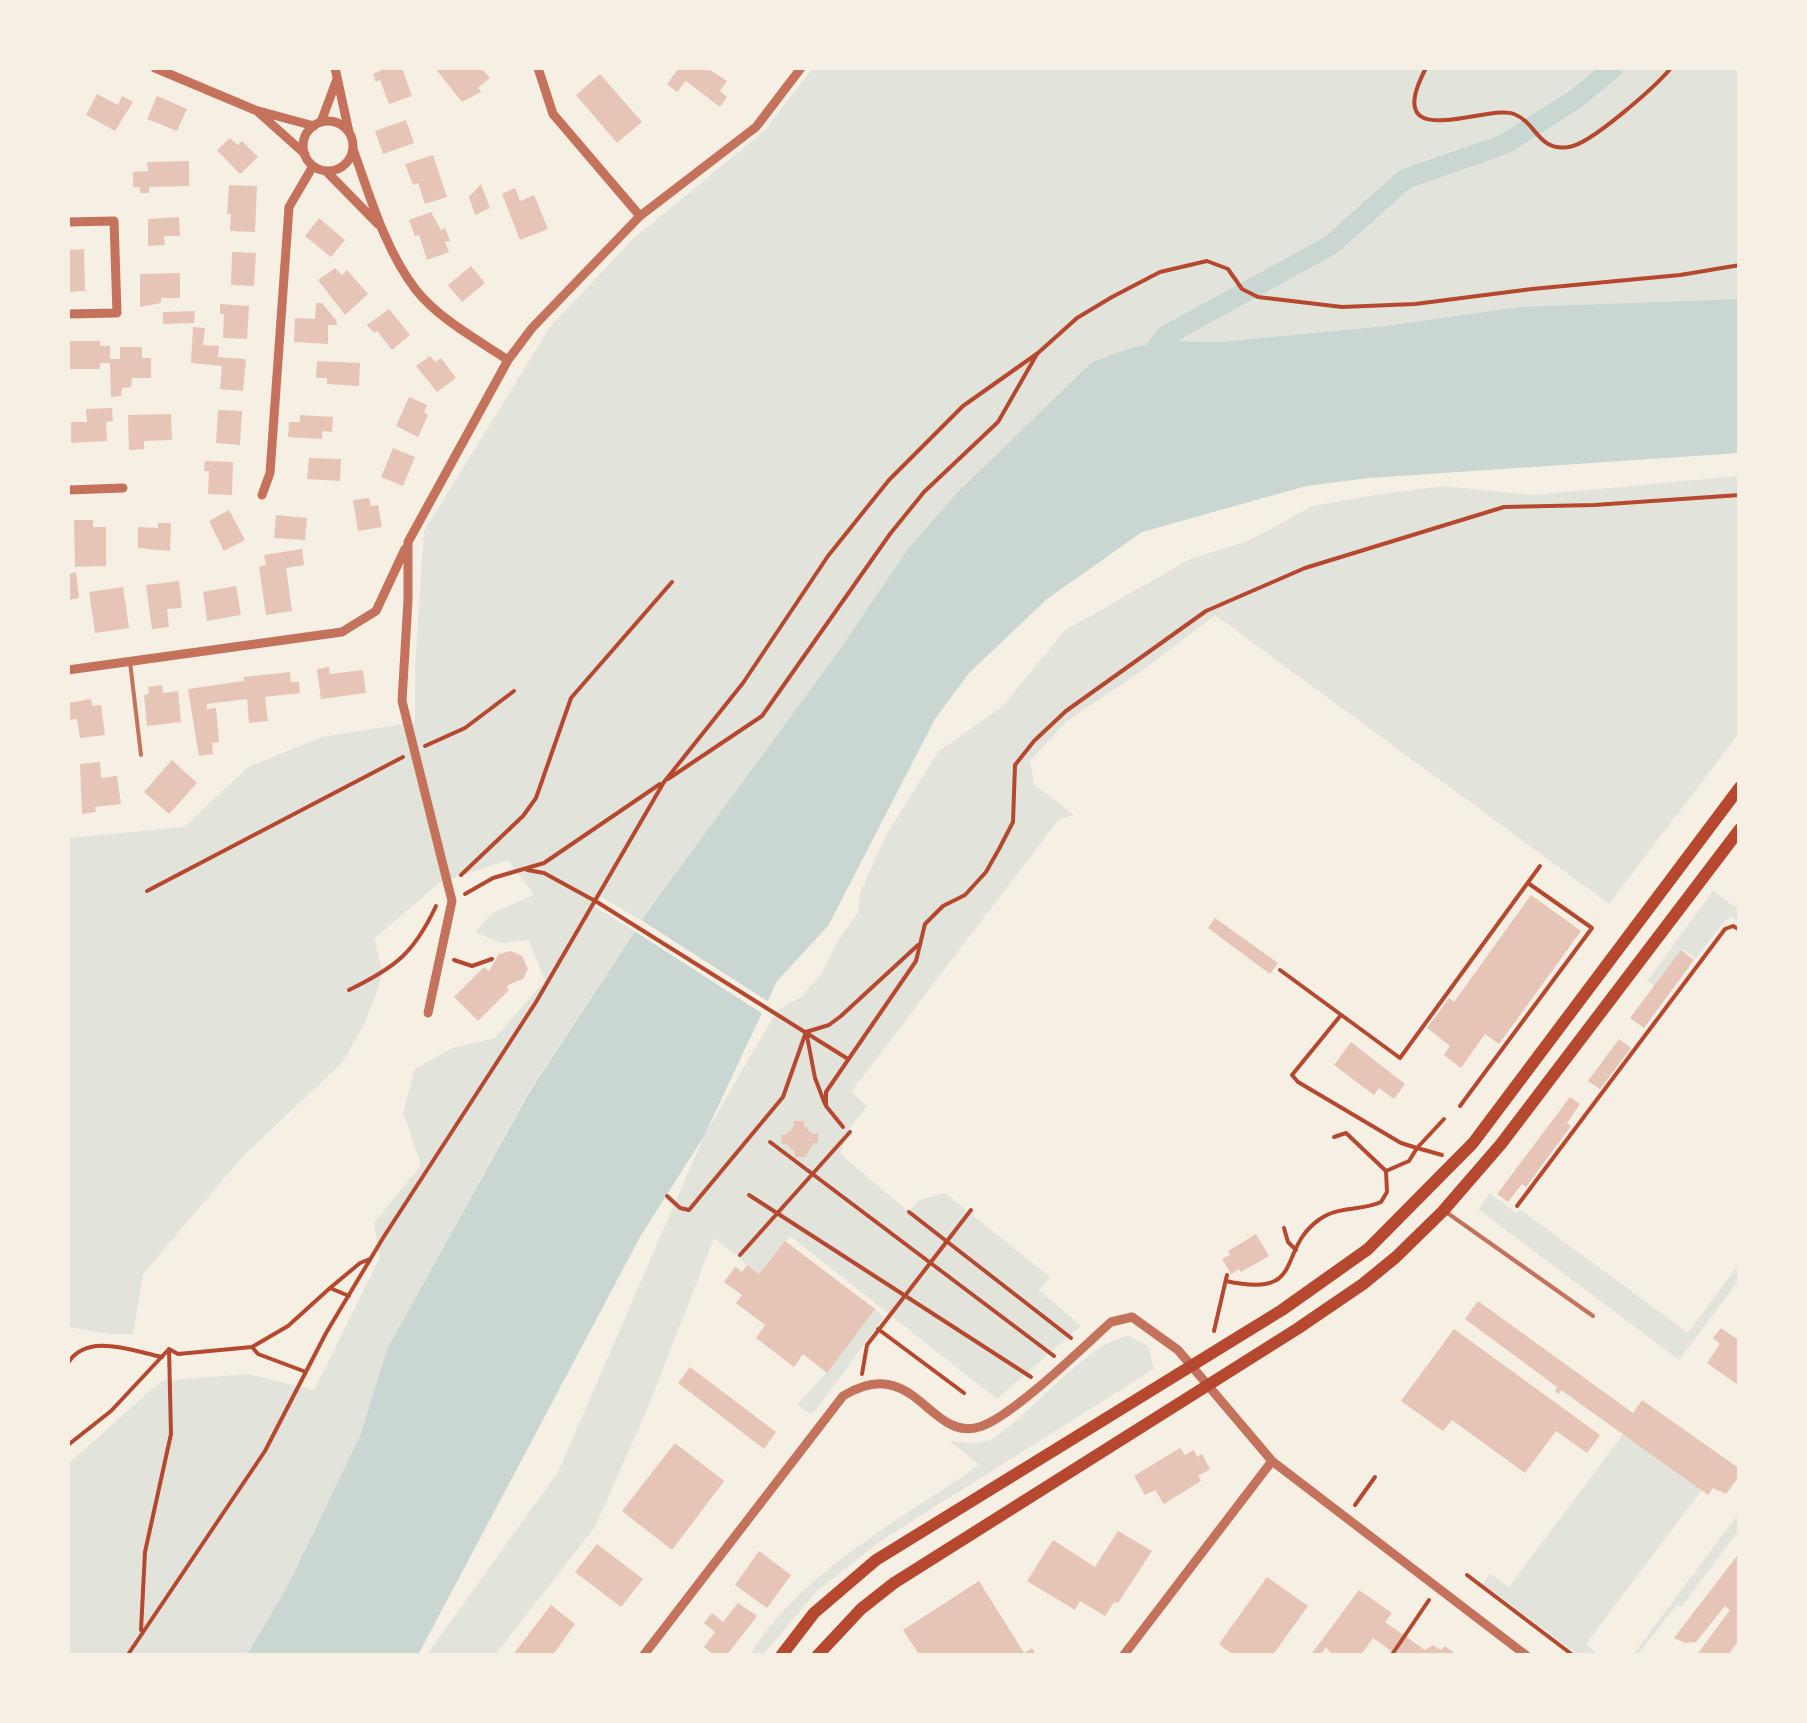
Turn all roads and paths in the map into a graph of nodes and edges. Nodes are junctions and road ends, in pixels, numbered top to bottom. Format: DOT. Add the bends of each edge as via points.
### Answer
graph roads {
  1 [pos="154,68"];
  2 [pos="538,68"];
  3 [pos="801,68"];
  4 [pos="1426,68"];
  5 [pos="1671,68"];
  6 [pos="337,72"];
  7 [pos="255,110"];
  8 [pos="317,124"];
  9 [pos="350,132"];
  10 [pos="353,149"];
  11 [pos="305,154"];
  12 [pos="313,166"];
  13 [pos="326,171"];
  14 [pos="640,216"];
  15 [pos="68,222"];
  16 [pos="380,226"];
  17 [pos="1740,265"];
  18 [pos="68,314"];
  19 [pos="1038,353"];
  20 [pos="508,360"];
  21 [pos="124,488"];
  22 [pos="68,490"];
  23 [pos="1740,494"];
  24 [pos="262,495"];
  25 [pos="408,542"];
  26 [pos="672,582"];
  27 [pos="130,662"];
  28 [pos="68,670"];
  29 [pos="514,691"];
  30 [pos="415,750"];
  31 [pos="141,755"];
  32 [pos="664,782"];
  33 [pos="1740,787"];
  34 [pos="536,798"];
  35 [pos="1740,829"];
  36 [pos="1540,866"];
  37 [pos="523,869"];
  38 [pos="1528,883"];
  39 [pos="147,891"];
  40 [pos="452,901"];
  41 [pos="595,901"];
  42 [pos="1740,930"];
  43 [pos="918,945"];
  44 [pos="440,956"];
  45 [pos="492,959"];
  46 [pos="1280,970"];
  47 [pos="428,1012"];
  48 [pos="1342,1015"];
  49 [pos="806,1032"];
  50 [pos="848,1060"];
  51 [pos="826,1106"];
  52 [pos="1460,1106"];
  53 [pos="1444,1119"];
  54 [pos="843,1127"];
  55 [pos="850,1132"];
  56 [pos="1334,1137"];
  57 [pos="770,1142"];
  58 [pos="1417,1148"];
  59 [pos="1443,1155"];
  60 [pos="1369,1156"];
  61 [pos="1362,1162"];
  62 [pos="1386,1171"];
  63 [pos="812,1174"];
  64 [pos="667,1196"];
  65 [pos="749,1196"];
  66 [pos="1517,1206"];
  67 [pos="971,1210"];
  68 [pos="1444,1211"];
  69 [pos="910,1212"];
  70 [pos="777,1214"];
  71 [pos="1284,1228"];
  72 [pos="946,1241"];
  73 [pos="1296,1250"];
  74 [pos="740,1255"];
  75 [pos="370,1260"];
  76 [pos="930,1263"];
  77 [pos="330,1288"];
  78 [pos="905,1295"];
  79 [pos="349,1296"];
  80 [pos="1593,1316"];
  81 [pos="878,1329"];
  82 [pos="1214,1331"];
  83 [pos="252,1347"];
  84 [pos="1082,1348"];
  85 [pos="169,1349"];
  86 [pos="162,1357"];
  87 [pos="68,1363"];
  88 [pos="1063,1363"];
  89 [pos="306,1372"];
  90 [pos="1200,1374"];
  91 [pos="1041,1382"];
  92 [pos="860,1385"];
  93 [pos="964,1393"];
  94 [pos="68,1444"];
  95 [pos="1272,1461"];
  96 [pos="1375,1476"];
  97 [pos="1346,1518"];
  98 [pos="1467,1574"];
  99 [pos="1438,1588"];
  100 [pos="140,1635"];
  101 [pos="127,1656"];
  102 [pos="643,1656"];
  103 [pos="781,1656"];
  104 [pos="817,1656"];
  105 [pos="1123,1656"];
  106 [pos="1391,1656"];
  107 [pos="1527,1656"];
  108 [pos="1574,1656"];
  1 -- 7 [label="street"];
  2 -- 14 [label="street" via="553,114"];
  3 -- 14 [label="street" via="756,128"];
  4 -- 5 [label="path" via="1415,103 1432,121 1518,115 1552,148 1573,147"];
  6 -- 8 [label="street"];
  6 -- 9 [label="street"];
  7 -- 8 [label="street"];
  7 -- 11 [label="street"];
  8 -- 9 [label="street" via="336,122"];
  8 -- 11 [label="street" via="305,139"];
  9 -- 10 [label="street"];
  10 -- 13 [label="street" via="346,164"];
  10 -- 16 [label="street"];
  11 -- 12 [label="street"];
  12 -- 13 [label="street"];
  12 -- 24 [label="street" via="289,207 270,473"];
  13 -- 16 [label="street"];
  14 -- 20 [label="street"];
  15 -- 18 [label="street" via="114,221 117,313"];
  16 -- 20 [label="street" via="415,289"];
  17 -- 19 [label="path" via="1342,307 1258,298 1228,269 1208,261 1160,272 1077,318"];
  19 -- 32 [label="path" via="963,406 890,480"];
  19 -- 32 [label="path" via="998,422 890,534 762,716"];
  20 -- 25 [label="street"];
  21 -- 22 [label="street"];
  23 -- 43 [label="path" via="1504,507 1360,549 1226,600 1066,711 1034,741 1016,765 1013,822 986,872 964,896 932,913"];
  25 -- 27 [label="street" via="376,610 342,632"];
  25 -- 30 [label="street" via="402,701"];
  26 -- 34 [label="path" via="571,698"];
  27 -- 28 [label="street"];
  27 -- 31 [label="lane"];
  29 -- 30 [label="path" via="465,728"];
  30 -- 39 [label="path"];
  30 -- 40 [label="street"];
  32 -- 37 [label="path" via="544,863"];
  32 -- 41 [label="path"];
  33 -- 90 [label="main road" via="1442,1178 1368,1249"];
  35 -- 68 [label="main road"];
  36 -- 38 [label="path"];
  37 -- 40 [label="path"];
  37 -- 41 [label="path"];
  38 -- 48 [label="path" via="1400,1058"];
  38 -- 52 [label="path" via="1592,928"];
  40 -- 44 [label="street"];
  41 -- 49 [label="path"];
  41 -- 75 [label="path"];
  42 -- 66 [label="path" via="1725,929"];
  43 -- 49 [label="path" via="841,1016"];
  43 -- 50 [label="path" via="916,961"];
  44 -- 45 [label="path" via="472,966"];
  44 -- 47 [label="street"];
  46 -- 48 [label="path"];
  48 -- 58 [label="path" via="1292,1075"];
  49 -- 50 [label="path"];
  49 -- 51 [label="path"];
  49 -- 64 [label="path" via="782,1097 704,1193 689,1210"];
  50 -- 51 [label="path" via="826,1092"];
  51 -- 54 [label="path"];
  53 -- 58 [label="path"];
  55 -- 63 [label="path"];
  56 -- 60 [label="path" via="1346,1132"];
  57 -- 63 [label="path"];
  58 -- 59 [label="path"];
  58 -- 62 [label="path" via="1409,1161"];
  60 -- 61 [label="path"];
  60 -- 62 [label="path"];
  62 -- 73 [label="path" via="1388,1192 1381,1202 1316,1221"];
  63 -- 70 [label="path"];
  63 -- 76 [label="path"];
  65 -- 70 [label="path"];
  67 -- 72 [label="path"];
  68 -- 80 [label="lane"];
  68 -- 90 [label="main road" via="1364,1284"];
  69 -- 72 [label="path"];
  70 -- 74 [label="path"];
  70 -- 78 [label="path"];
  71 -- 73 [label="path"];
  72 -- 76 [label="path"];
  72 -- 84 [label="path"];
  73 -- 82 [label="path" via="1285,1274 1267,1286 1227,1278"];
  75 -- 77 [label="path"];
  75 -- 79 [label="path"];
  76 -- 78 [label="path"];
  76 -- 88 [label="path"];
  77 -- 79 [label="path"];
  77 -- 83 [label="path"];
  78 -- 81 [label="path"];
  78 -- 91 [label="path"];
  79 -- 89 [label="path"];
  81 -- 92 [label="path" via="867,1345"];
  81 -- 93 [label="path"];
  83 -- 85 [label="path" via="178,1354"];
  83 -- 89 [label="path"];
  84 -- 88 [label="street"];
  84 -- 90 [label="street" via="1111,1322 1132,1317"];
  85 -- 86 [label="path"];
  85 -- 100 [label="path" via="171,1434 145,1552"];
  86 -- 87 [label="path" via="90,1346 74,1352"];
  86 -- 94 [label="path"];
  88 -- 91 [label="street"];
  89 -- 100 [label="path" via="266,1451"];
  90 -- 95 [label="street"];
  90 -- 103 [label="main road" via="876,1560 814,1613"];
  90 -- 104 [label="main road" via="894,1583"];
  91 -- 92 [label="street" via="976,1429 954,1427 899,1385"];
  92 -- 102 [label="street" via="842,1396"];
  95 -- 97 [label="street"];
  95 -- 105 [label="street"];
  96 -- 97 [label="path"];
  97 -- 99 [label="street"];
  98 -- 108 [label="path"];
  99 -- 106 [label="path"];
  99 -- 107 [label="street"];
  100 -- 101 [label="path"];
}
